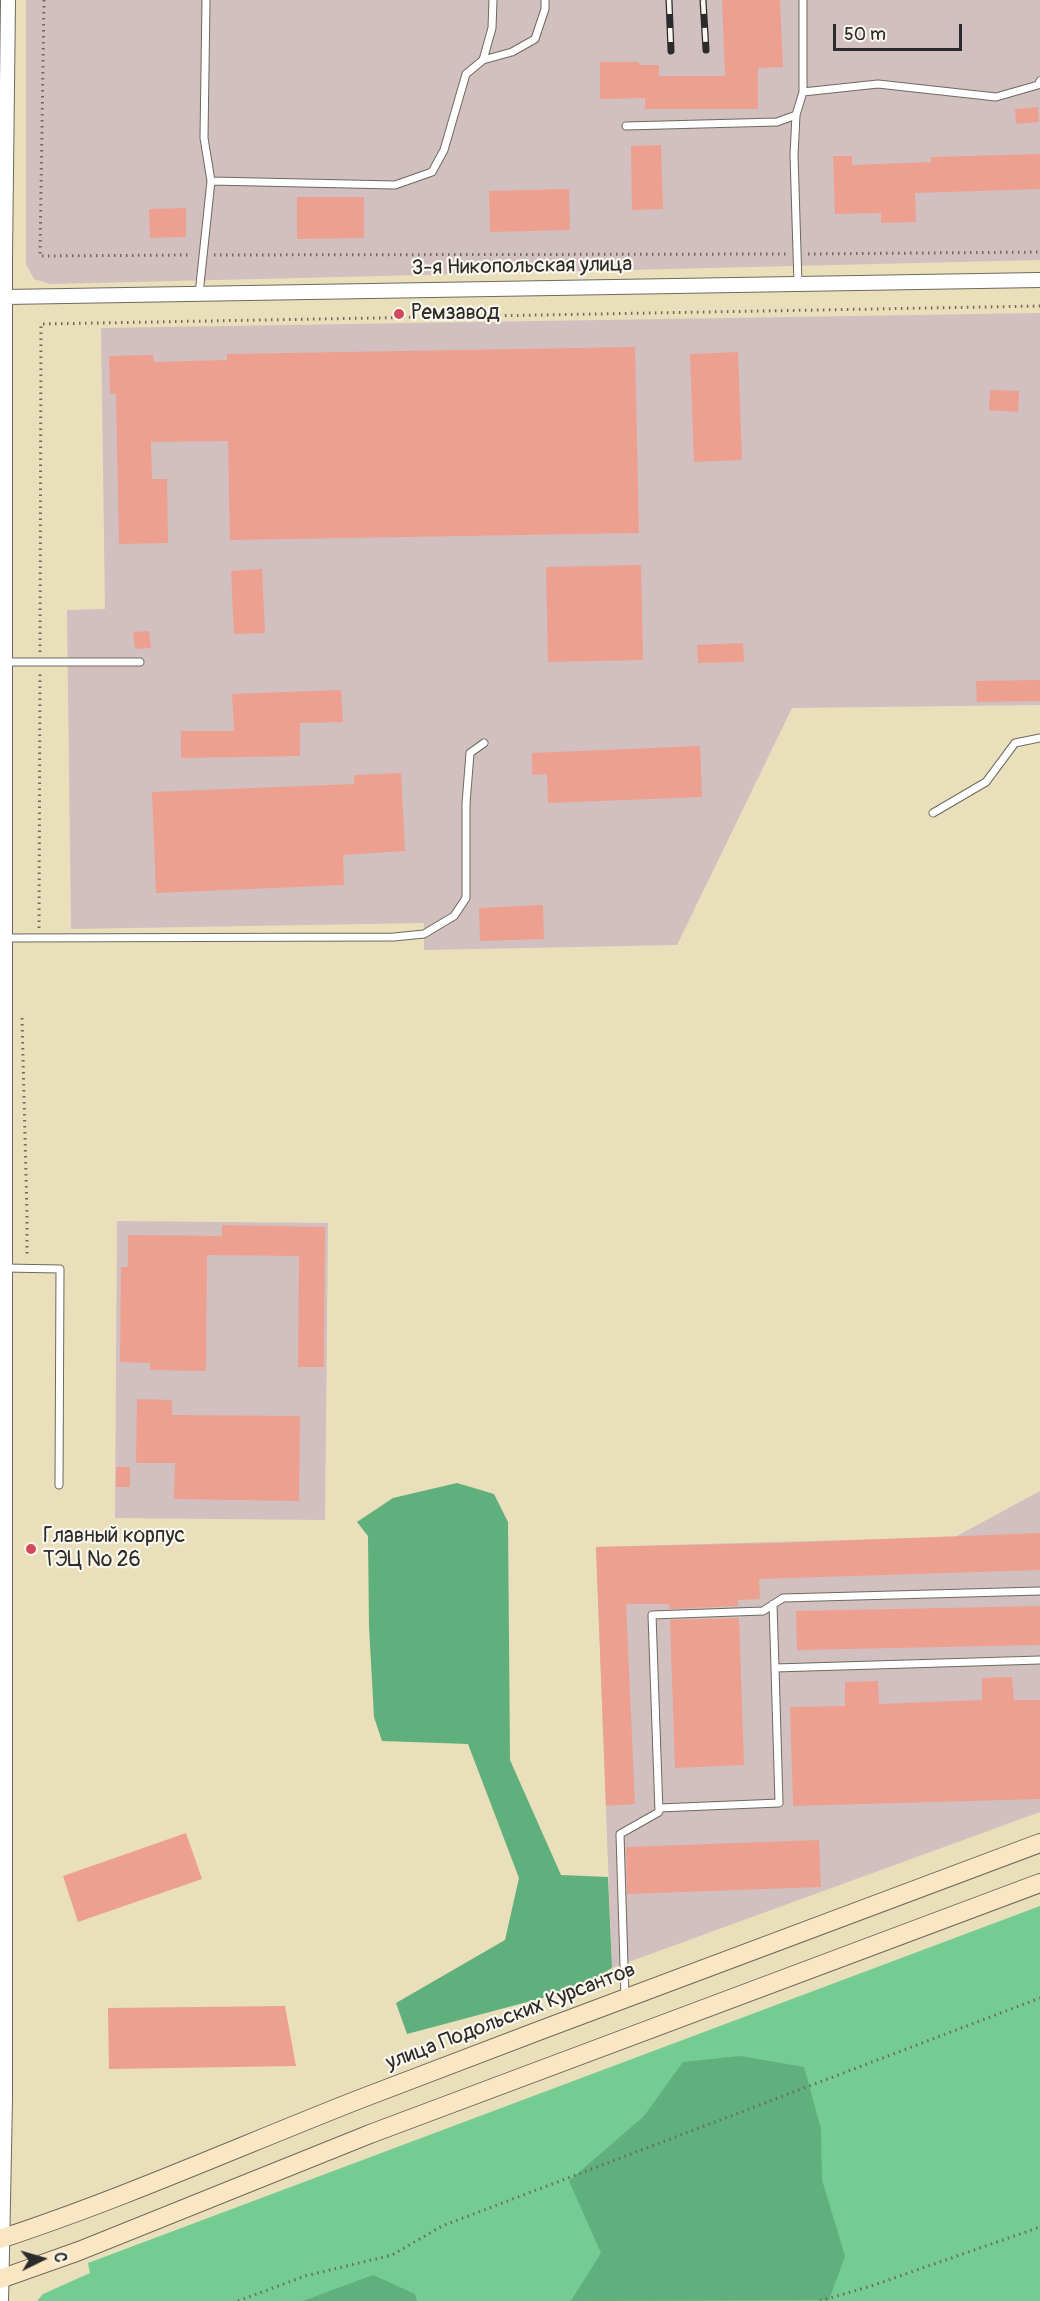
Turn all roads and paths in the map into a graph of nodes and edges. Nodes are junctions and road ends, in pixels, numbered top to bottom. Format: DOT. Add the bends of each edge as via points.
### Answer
graph roads {
  1 [pos="8,0"];
  2 [pos="44,0"];
  3 [pos="206,0"];
  4 [pos="493,0"];
  5 [pos="545,0"];
  6 [pos="803,0"];
  7 [pos="483,60"];
  8 [pos="1040,81"];
  9 [pos="803,92"];
  10 [pos="796,115"];
  11 [pos="626,126"];
  12 [pos="211,181"];
  13 [pos="3,220"];
  14 [pos="1040,252"];
  15 [pos="798,254"];
  16 [pos="203,255"];
  17 [pos="1040,280"];
  18 [pos="798,284"];
  19 [pos="200,294"];
  20 [pos="5,297"];
  21 [pos="1040,306"];
  22 [pos="5,662"];
  23 [pos="40,662"];
  24 [pos="140,662"];
  25 [pos="1040,738"];
  26 [pos="484,743"];
  27 [pos="933,813"];
  28 [pos="3,832"];
  29 [pos="5,938"];
  30 [pos="39,939"];
  31 [pos="21,1007"];
  32 [pos="5,1268"];
  33 [pos="26,1268"];
  34 [pos="59,1485"];
  35 [pos="1040,1591"];
  36 [pos="773,1604"];
  37 [pos="3,1631"];
  38 [pos="1040,1660"];
  39 [pos="775,1668"];
  40 [pos="659,1808"];
  41 [pos="1040,1843"];
  42 [pos="1040,1883"];
  43 [pos="625,1998"];
  44 [pos="1040,1998"];
  45 [pos="1040,2227"];
  46 [pos="1,2238"];
  47 [pos="0,2278"];
  48 [pos="0,2301"];
  49 [pos="238,2301"];
  50 [pos="820,2301"];
  1 -- 13 [label="street"];
  2 -- 16 [label="path" via="40,256"];
  3 -- 12 [label="lane" via="204,138"];
  4 -- 7 [label="lane" via="492,28"];
  5 -- 7 [label="lane" via="535,39 512,52"];
  6 -- 9 [label="lane"];
  7 -- 12 [label="lane" via="466,74 444,150 432,172 395,185"];
  8 -- 9 [label="lane" via="1038,85 996,98 878,84"];
  9 -- 10 [label="lane"];
  10 -- 11 [label="lane" via="777,122"];
  10 -- 15 [label="lane"];
  12 -- 16 [label="lane"];
  13 -- 20 [label="street"];
  14 -- 15 [label="path"];
  15 -- 16 [label="path"];
  15 -- 18 [label="lane"];
  16 -- 19 [label="lane"];
  17 -- 18 [label="street, 3-я Никопольская улица"];
  18 -- 19 [label="street, 3-я Никопольская улица"];
  19 -- 20 [label="street, 3-я Никопольская улица"];
  20 -- 22 [label="street"];
  21 -- 23 [label="path" via="41,324"];
  22 -- 23 [label="lane"];
  22 -- 28 [label="street"];
  23 -- 24 [label="lane"];
  23 -- 30 [label="path"];
  25 -- 27 [label="lane" via="1015,743 986,782"];
  26 -- 30 [label="lane" via="470,753 466,898 454,916 424,934"];
  28 -- 29 [label="street"];
  29 -- 30 [label="lane"];
  29 -- 32 [label="street"];
  31 -- 33 [label="path"];
  32 -- 33 [label="lane"];
  32 -- 37 [label="street"];
  33 -- 34 [label="lane" via="60,1269"];
  35 -- 36 [label="lane" via="783,1598"];
  36 -- 39 [label="lane"];
  36 -- 40 [label="lane" via="763,1611 652,1615"];
  37 -- 46 [label="street" via="5,2100"];
  38 -- 39 [label="lane"];
  39 -- 40 [label="lane" via="779,1803"];
  40 -- 43 [label="lane" via="659,1812 620,1834"];
  41 -- 43 [label="main road, улица Подольских Курсантов"];
  42 -- 47 [label="main road" via="381,2130 79,2251"];
  43 -- 46 [label="main road, улица Подольских Курсантов" via="67,2216"];
  44 -- 49 [label="path" via="442,2226 392,2255 305,2276"];
  45 -- 50 [label="path"];
  46 -- 47 [label="street"];
  47 -- 48 [label="street"];
}
